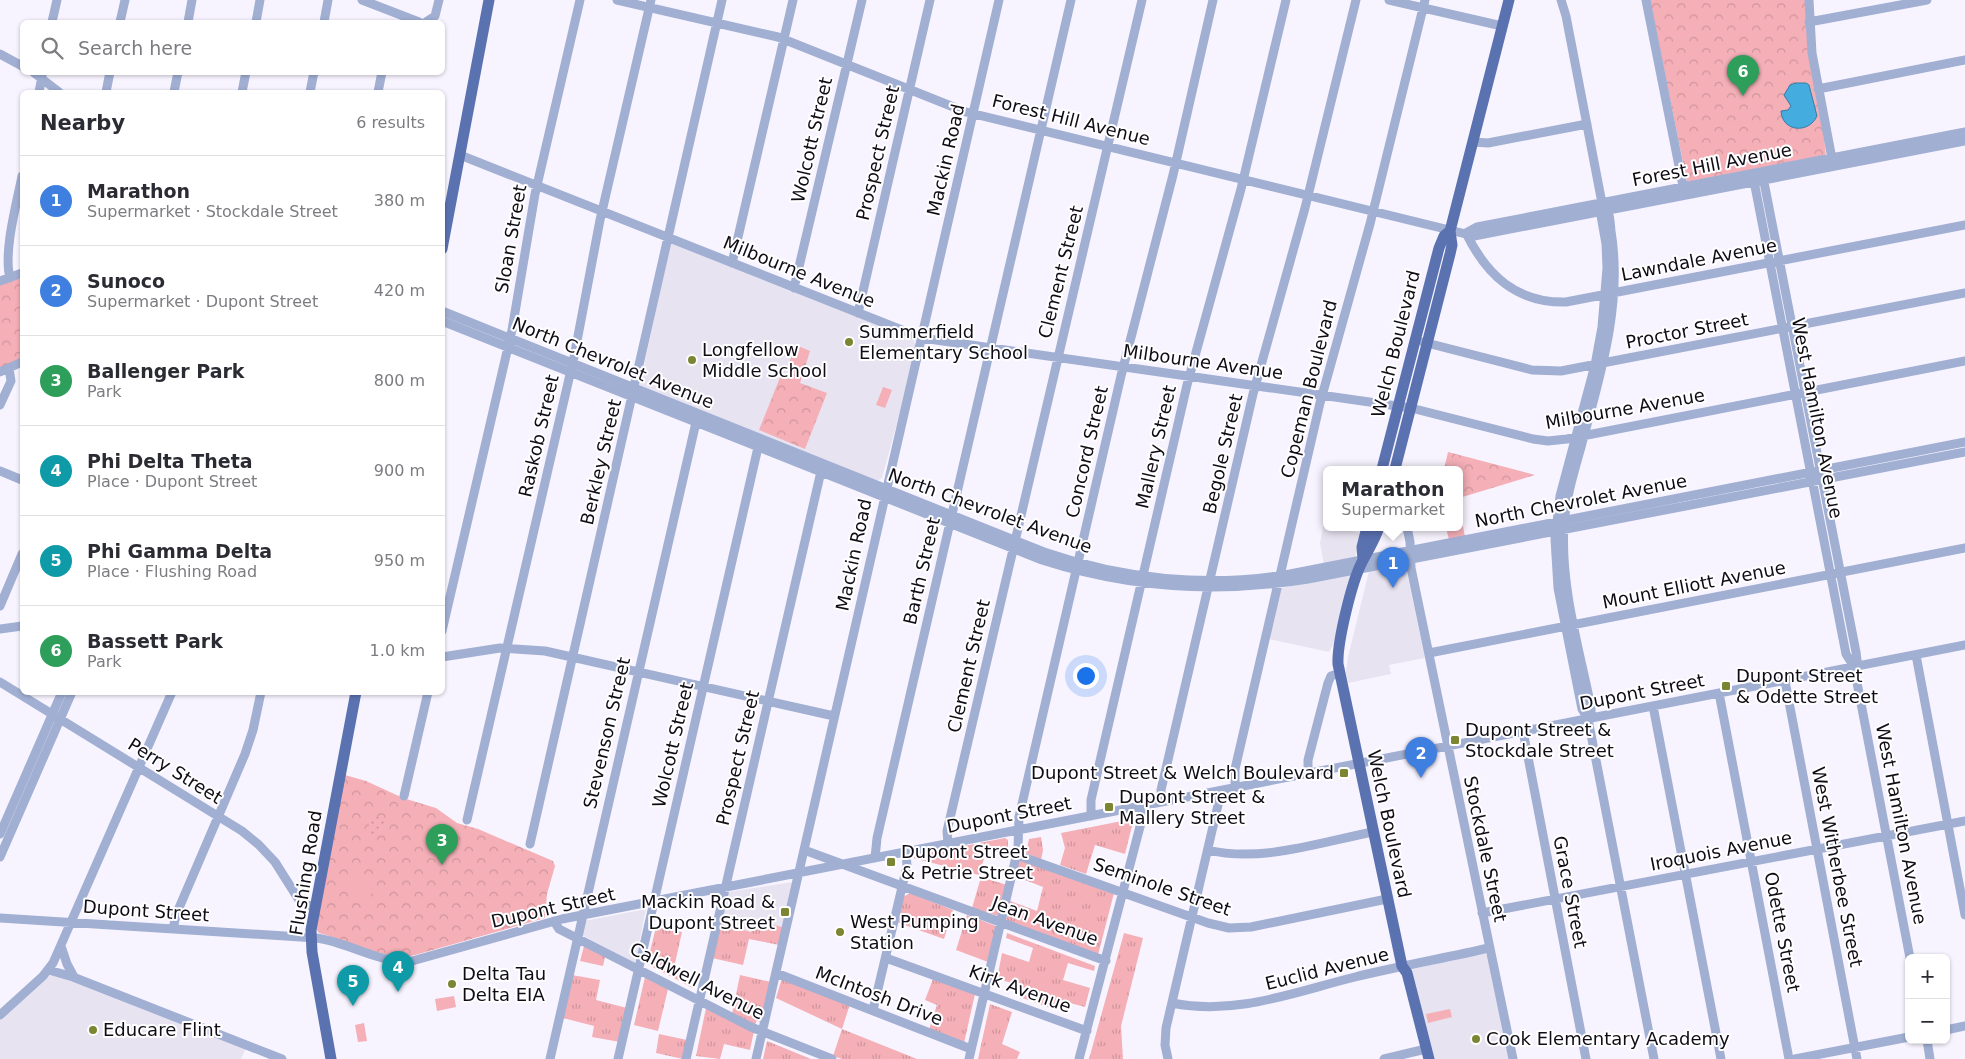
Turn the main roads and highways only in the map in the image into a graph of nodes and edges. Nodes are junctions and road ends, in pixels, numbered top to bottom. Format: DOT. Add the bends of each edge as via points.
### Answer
graph roads {
  1 [pos="489,0"];
  2 [pos="1509,0"];
  3 [pos="1450,231"];
  4 [pos="445,233"];
  5 [pos="1383,466"];
  6 [pos="1396,466"];
  7 [pos="1365,531"];
  8 [pos="1378,531"];
  9 [pos="1361,565"];
  10 [pos="355,695"];
  11 [pos="1424,1055"];
  12 [pos="331,1059"];
  1 -- 4 [label="main road"];
  2 -- 3 [label="main road, Welch Boulevard"];
  3 -- 5 [label="main road, Welch Boulevard" via="1440,244"];
  3 -- 6 [label="main road, Welch Boulevard" via="1452,250"];
  7 -- 9 [label="main road, Welch Boulevard"];
  8 -- 9 [label="main road, Welch Boulevard"];
  9 -- 11 [label="main road, Welch Boulevard" via="1338,645 1340,673 1387,899"];
  10 -- 12 [label="main road, Flushing Road" via="311,937"];
}
